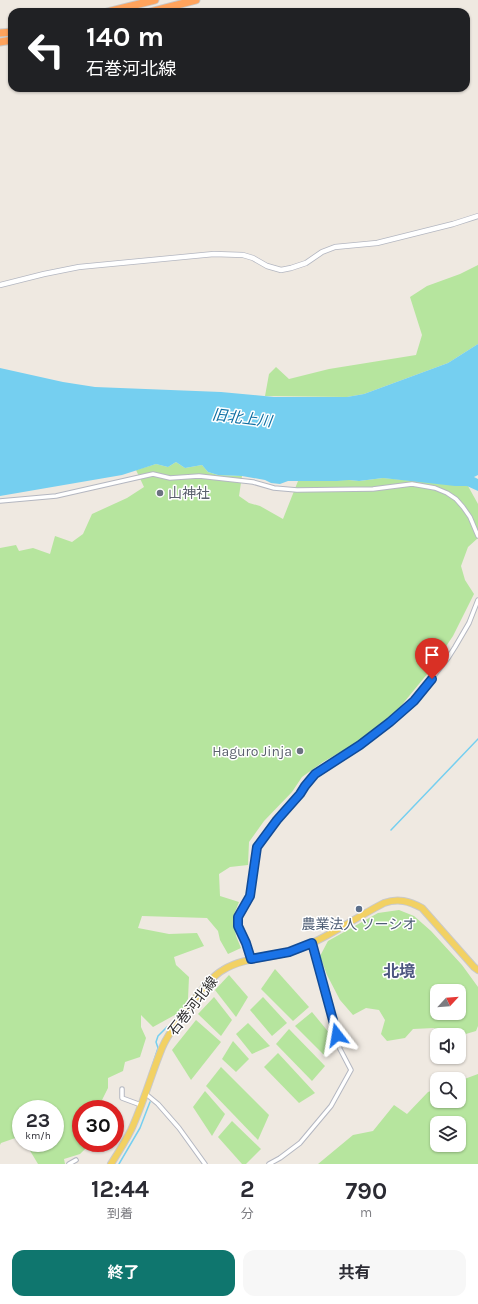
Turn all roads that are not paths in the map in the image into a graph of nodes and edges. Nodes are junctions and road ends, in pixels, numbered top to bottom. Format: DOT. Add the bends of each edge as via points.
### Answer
graph roads {
  1 [pos="155,0"];
  2 [pos="196,0"];
  3 [pos="122,8"];
  4 [pos="165,8"];
  5 [pos="478,216"];
  6 [pos="0,285"];
  7 [pos="0,501"];
  8 [pos="478,536"];
  9 [pos="478,600"];
  10 [pos="312,943"];
  11 [pos="251,959"];
  12 [pos="478,970"];
  13 [pos="122,1089"];
  14 [pos="146,1094"];
  15 [pos="141,1105"];
  16 [pos="76,1160"];
  17 [pos="69,1164"];
  18 [pos="111,1164"];
  19 [pos="205,1164"];
  20 [pos="269,1164"];
  1 -- 3 [label="highway"];
  2 -- 4 [label="highway"];
  5 -- 6 [label="street" via="377,243 335,247 306,263 282,270 243,255 214,254 79,267"];
  7 -- 8 [label="street" via="56,496 153,474 170,478 199,476 253,482 274,488 297,490 373,489 412,484 435,488 456,499 470,517"];
  9 -- 11 [label="street" via="469,623 455,647 414,701 378,732 315,774 257,847 250,896 238,917 238,926"];
  10 -- 11 [label="main road, 石巻河北線" via="289,952"];
  10 -- 12 [label="main road, 石巻河北線" via="384,903 400,900 422,908"];
  10 -- 20 [label="street" via="340,1049 351,1070 331,1106 300,1143"];
  11 -- 14 [label="main road, 石巻河北線" via="223,970 197,996 162,1047"];
  13 -- 15 [label="street" via="122,1098"];
  14 -- 15 [label="main road, 石巻河北線"];
  14 -- 19 [label="street" via="179,1128"];
  15 -- 18 [label="main road, 石巻河北線" via="131,1131"];
  16 -- 17 [label="street"];
}
